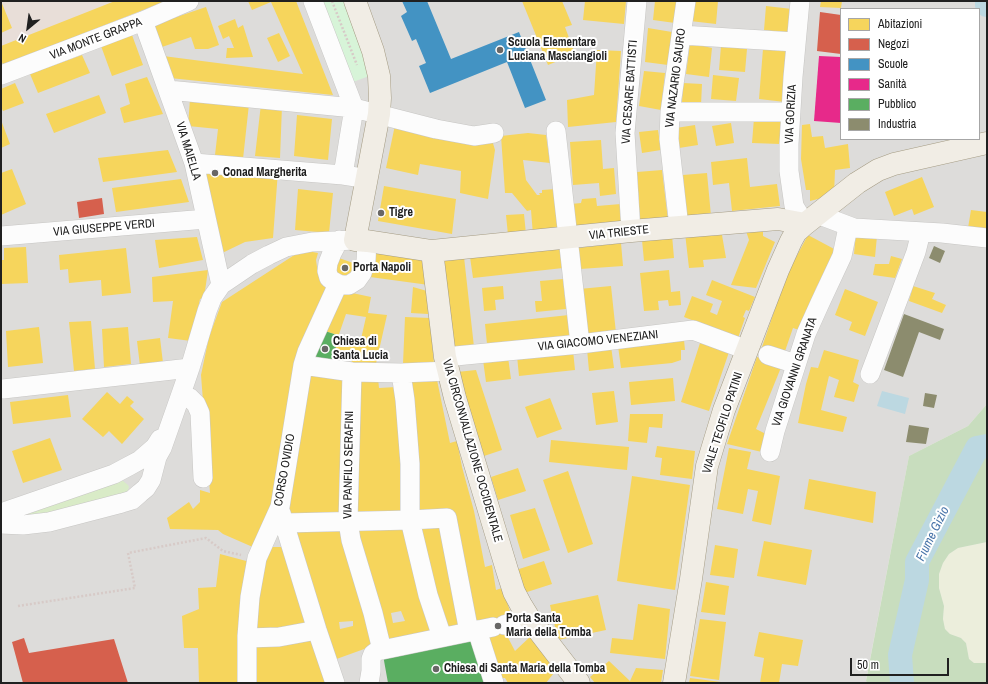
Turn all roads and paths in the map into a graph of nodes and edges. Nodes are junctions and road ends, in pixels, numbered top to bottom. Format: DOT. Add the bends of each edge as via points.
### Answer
graph roads {
  1 [pos="189,1"];
  2 [pos="312,1"];
  3 [pos="332,1"];
  4 [pos="355,1"];
  5 [pos="637,1"];
  6 [pos="686,1"];
  7 [pos="800,1"];
  8 [pos="143,21"];
  9 [pos="681,35"];
  10 [pos="795,42"];
  11 [pos="360,72"];
  12 [pos="1,75"];
  13 [pos="168,90"];
  14 [pos="354,108"];
  15 [pos="670,112"];
  16 [pos="791,112"];
  17 [pos="379,114"];
  18 [pos="556,131"];
  19 [pos="494,133"];
  20 [pos="987,143"];
  21 [pos="194,163"];
  22 [pos="343,175"];
  23 [pos="367,179"];
  24 [pos="206,219"];
  25 [pos="811,219"];
  26 [pos="679,227"];
  27 [pos="848,227"];
  28 [pos="631,231"];
  29 [pos="921,232"];
  30 [pos="1,236"];
  31 [pos="568,238"];
  32 [pos="987,238"];
  33 [pos="354,240"];
  34 [pos="432,251"];
  35 [pos="338,284"];
  36 [pos="221,285"];
  37 [pos="580,344"];
  38 [pos="747,350"];
  39 [pos="768,355"];
  40 [pos="447,364"];
  41 [pos="796,364"];
  42 [pos="303,365"];
  43 [pos="190,368"];
  44 [pos="352,372"];
  45 [pos="402,373"];
  46 [pos="870,374"];
  47 [pos="2,389"];
  48 [pos="181,394"];
  49 [pos="170,427"];
  50 [pos="770,452"];
  51 [pos="114,474"];
  52 [pos="203,478"];
  53 [pos="132,500"];
  54 [pos="282,515"];
  55 [pos="5,520"];
  56 [pos="410,520"];
  57 [pos="348,522"];
  58 [pos="257,558"];
  59 [pos="18,606"];
  60 [pos="529,618"];
  61 [pos="486,629"];
  62 [pos="317,630"];
  63 [pos="442,637"];
  64 [pos="247,638"];
  65 [pos="380,650"];
  66 [pos="247,683"];
  67 [pos="335,683"];
  68 [pos="369,683"];
  69 [pos="494,683"];
  70 [pos="500,683"];
  71 [pos="505,683"];
  72 [pos="579,683"];
  73 [pos="674,683"];
  1 -- 8 [label="street, VIA MONTE GRAPPA"];
  2 -- 14 [label="street"];
  3 -- 11 [label="path"];
  4 -- 17 [label="main road" via="379,76"];
  5 -- 28 [label="street, VIA CESARE BATTISTI" via="625,133"];
  6 -- 9 [label="street, VIA NAZARIO SAURO"];
  7 -- 10 [label="street, VIA GORIZIA"];
  8 -- 12 [label="street, VIA MONTE GRAPPA"];
  8 -- 13 [label="street, VIA MAIELLA"];
  9 -- 10 [label="street"];
  9 -- 15 [label="street, VIA NAZARIO SAURO"];
  10 -- 16 [label="street, VIA GORIZIA"];
  13 -- 14 [label="street"];
  13 -- 21 [label="street, VIA MAIELLA"];
  14 -- 17 [label="street"];
  14 -- 22 [label="street"];
  15 -- 16 [label="street"];
  15 -- 26 [label="street, VIA NAZARIO SAURO" via="669,139"];
  16 -- 25 [label="street, VIA GORIZIA" via="790,177 794,206"];
  17 -- 19 [label="street" via="474,136"];
  17 -- 23 [label="main road"];
  18 -- 31 [label="street"];
  20 -- 25 [label="main road, VIALE TEOFILO PATINI" via="878,170"];
  21 -- 22 [label="street"];
  21 -- 24 [label="street, VIA MAIELLA"];
  22 -- 23 [label="street"];
  23 -- 33 [label="main road"];
  24 -- 30 [label="street, VIA GIUSEPPE VERDI"];
  24 -- 36 [label="street, VIA MAIELLA"];
  25 -- 26 [label="main road, VIA TRIESTE"];
  25 -- 27 [label="street"];
  25 -- 38 [label="main road, VIALE TEOFILO PATINI" via="796,232 786,250"];
  26 -- 28 [label="main road, VIA TRIESTE"];
  27 -- 29 [label="street"];
  27 -- 41 [label="street, VIA GIOVANNI GRANATA" via="842,256 806,334"];
  28 -- 31 [label="main road, VIA TRIESTE"];
  29 -- 32 [label="street"];
  29 -- 46 [label="street" via="916,252"];
  31 -- 34 [label="main road, VIA TRIESTE"];
  31 -- 37 [label="street"];
  33 -- 34 [label="main road"];
  33 -- 35 [label="street" via="332,253 328,263 329,278"];
  33 -- 35 [label="street" via="366,261 362,273 349,285"];
  33 -- 36 [label="street" via="312,242 286,247 252,264"];
  34 -- 40 [label="main road, VIA CIRCONVALLAZIONE OCCIDENTALE"];
  35 -- 42 [label="street, CORSO OVIDIO"];
  36 -- 43 [label="street" via="207,311"];
  37 -- 38 [label="street, VIA GIACOMO VENEZIANI" via="692,330"];
  37 -- 40 [label="street, VIA GIACOMO VENEZIANI"];
  38 -- 73 [label="main road, VIALE TEOFILO PATINI" via="724,410 707,466"];
  39 -- 41 [label="street"];
  40 -- 45 [label="street, VIA GIACOMO VENEZIANI"];
  40 -- 60 [label="main road, VIA CIRCONVALLAZIONE OCCIDENTALE" via="514,592"];
  41 -- 50 [label="street, VIA GIOVANNI GRANATA"];
  42 -- 44 [label="street, VIA GIACOMO VENEZIANI"];
  42 -- 54 [label="street, CORSO OVIDIO"];
  43 -- 47 [label="street"];
  43 -- 48 [label="street"];
  44 -- 45 [label="street, VIA GIACOMO VENEZIANI"];
  44 -- 57 [label="street, VIA PANFILO SERAFINI"];
  45 -- 56 [label="street" via="410,464"];
  48 -- 49 [label="street"];
  48 -- 52 [label="street" via="196,404 200,413"];
  49 -- 51 [label="street" via="147,454"];
  49 -- 53 [label="street" via="156,457 151,480"];
  51 -- 53 [label="street" via="126,477 134,484 135,493"];
  51 -- 55 [label="street" via="22,506 15,511 12,519"];
  53 -- 55 [label="street" via="49,522 36,524"];
  54 -- 57 [label="street"];
  54 -- 58 [label="street, CORSO OVIDIO"];
  54 -- 62 [label="street"];
  56 -- 57 [label="street"];
  56 -- 61 [label="street" via="446,518"];
  56 -- 63 [label="street" via="428,595"];
  57 -- 65 [label="street, VIA PANFILO SERAFINI" via="373,613"];
  58 -- 59 [label="path" via="223,551 206,538 128,553 134,588"];
  58 -- 64 [label="street, CORSO OVIDIO" via="250,597"];
  60 -- 61 [label="street"];
  60 -- 72 [label="main road, VIA CIRCONVALLAZIONE OCCIDENTALE"];
  61 -- 63 [label="street"];
  61 -- 69 [label="street"];
  62 -- 64 [label="street" via="279,637"];
  62 -- 67 [label="street"];
  63 -- 65 [label="street"];
  64 -- 66 [label="street, CORSO OVIDIO"];
  65 -- 68 [label="street" via="373,654 371,659"];
  70 -- 71 [label="street"];
}
